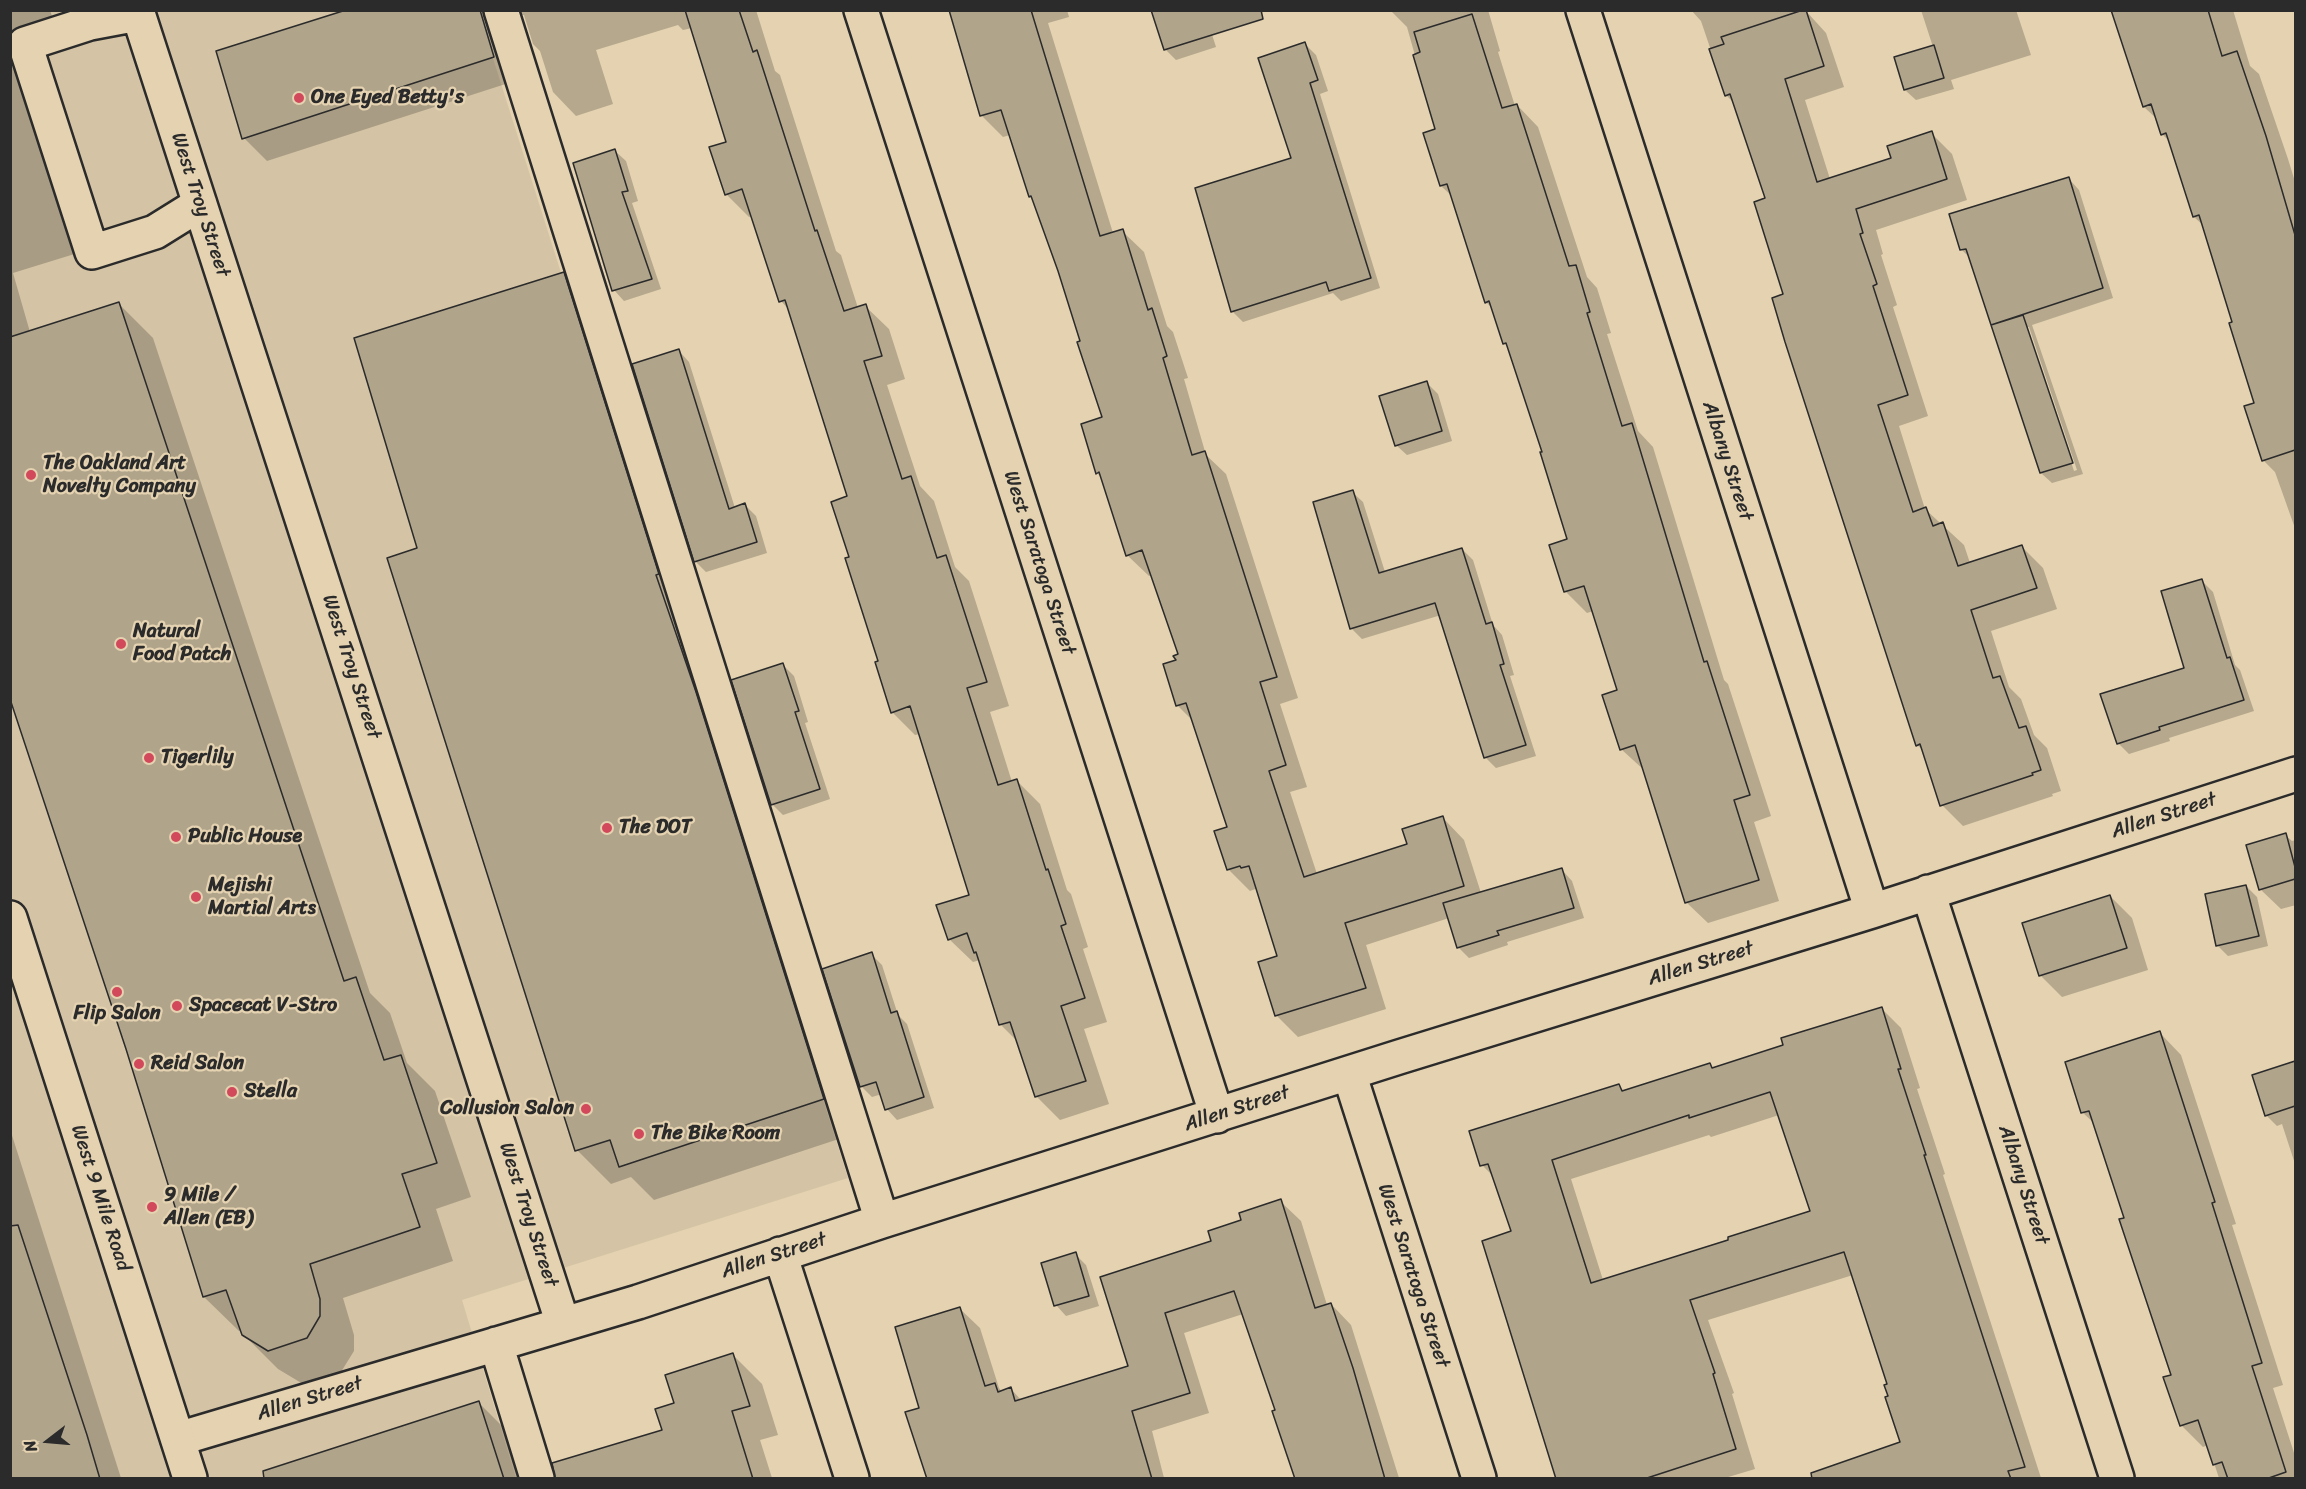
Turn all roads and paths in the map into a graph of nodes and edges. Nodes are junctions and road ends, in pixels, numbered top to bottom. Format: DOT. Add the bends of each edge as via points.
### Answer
graph roads {
  1 [pos="501,10"];
  2 [pos="861,10"];
  3 [pos="1583,10"];
  4 [pos="137,12"];
  5 [pos="200,204"];
  6 [pos="2295,774"];
  7 [pos="1928,892"];
  8 [pos="1872,911"];
  9 [pos="10,918"];
  10 [pos="1349,1073"];
  11 [pos="1217,1116"];
  12 [pos="882,1221"];
  13 [pos="780,1254"];
  14 [pos="563,1324"];
  15 [pos="496,1344"];
  16 [pos="178,1439"];
  17 [pos="190,1479"];
  18 [pos="537,1479"];
  19 [pos="852,1479"];
  20 [pos="1479,1479"];
  21 [pos="2117,1479"];
  1 -- 12 [label="street"];
  2 -- 11 [label="street, West Saratoga Street"];
  3 -- 8 [label="street, Albany Street"];
  4 -- 5 [label="street, West Troy Street"];
  4 -- 5 [label="street" via="25,44 92,252 154,232"];
  5 -- 14 [label="street, West Troy Street"];
  6 -- 7 [label="street, Allen Street"];
  7 -- 8 [label="street, Allen Street"];
  7 -- 21 [label="street, Albany Street"];
  8 -- 10 [label="street, Allen Street"];
  9 -- 16 [label="street, West 9 Mile Road"];
  10 -- 11 [label="street, Allen Street"];
  10 -- 20 [label="street, West Saratoga Street"];
  11 -- 12 [label="street, Allen Street"];
  12 -- 13 [label="street, Allen Street"];
  13 -- 14 [label="street, Allen Street"];
  13 -- 19 [label="street"];
  14 -- 15 [label="street, Allen Street"];
  15 -- 16 [label="street, Allen Street"];
  15 -- 18 [label="street"];
  16 -- 17 [label="street, West 9 Mile Road"];
}
